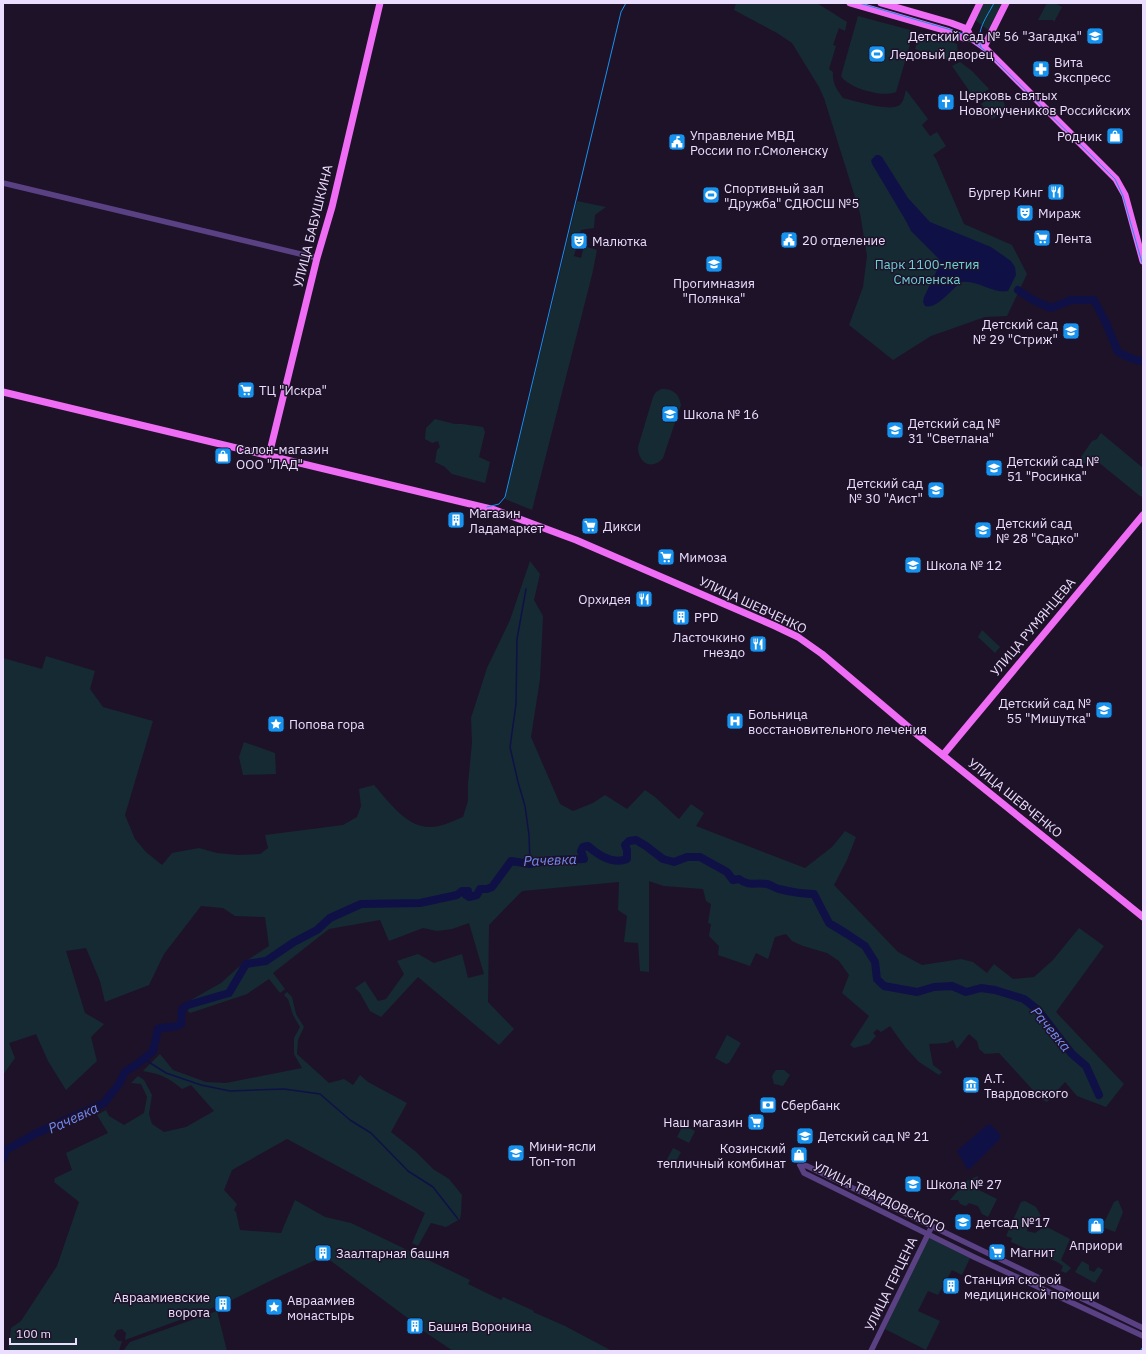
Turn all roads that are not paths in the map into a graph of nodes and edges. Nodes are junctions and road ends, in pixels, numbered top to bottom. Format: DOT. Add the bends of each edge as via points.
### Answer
graph roads {
  1 [pos="380,3"];
  2 [pos="850,3"];
  3 [pos="881,3"];
  4 [pos="980,3"];
  5 [pos="1006,3"];
  6 [pos="967,29"];
  7 [pos="964,38"];
  8 [pos="972,38"];
  9 [pos="984,47"];
  10 [pos="3,183"];
  11 [pos="317,258"];
  12 [pos="1143,261"];
  13 [pos="3,392"];
  14 [pos="269,455"];
  15 [pos="1143,515"];
  16 [pos="943,755"];
  17 [pos="1143,917"];
  18 [pos="932,1226"];
  19 [pos="928,1234"];
  20 [pos="1056,1285"];
  21 [pos="1052,1292"];
  22 [pos="1143,1328"];
  23 [pos="1143,1336"];
  24 [pos="871,1351"];
  1 -- 11 [label="main road, УЛИЦА БАБУШКИНА" via="332,207"];
  2 -- 7 [label="main road"];
  3 -- 6 [label="main road"];
  4 -- 6 [label="main road"];
  5 -- 9 [label="main road"];
  6 -- 7 [label="main road"];
  6 -- 8 [label="main road"];
  7 -- 8 [label="main road"];
  8 -- 9 [label="main road"];
  9 -- 12 [label="main road" via="1116,178 1125,195"];
  10 -- 11 [label="street"];
  11 -- 14 [label="main road, УЛИЦА БАБУШКИНА"];
  13 -- 14 [label="main road, УЛИЦА ШЕВЧЕНКО"];
  14 -- 16 [label="main road, УЛИЦА ШЕВЧЕНКО" via="487,507 576,540 798,637"];
  15 -- 16 [label="main road, УЛИЦА РУМЯНЦЕВА"];
  16 -- 17 [label="main road, УЛИЦА ШЕВЧЕНКО"];
  18 -- 19 [label="street, УЛИЦА ГЕРЦЕНА"];
  18 -- 19 [label="street, УЛИЦА ТВАРДОВСКОГО" via="807,1166 800,1165 804,1173"];
  18 -- 20 [label="street, УЛИЦА ТВАРДОВСКОГО"];
  19 -- 21 [label="street, УЛИЦА ТВАРДОВСКОГО"];
  19 -- 24 [label="street, УЛИЦА ГЕРЦЕНА"];
  20 -- 21 [label="street"];
  20 -- 22 [label="street, УЛИЦА ТВАРДОВСКОГО"];
  21 -- 23 [label="street, УЛИЦА ТВАРДОВСКОГО"];
}
